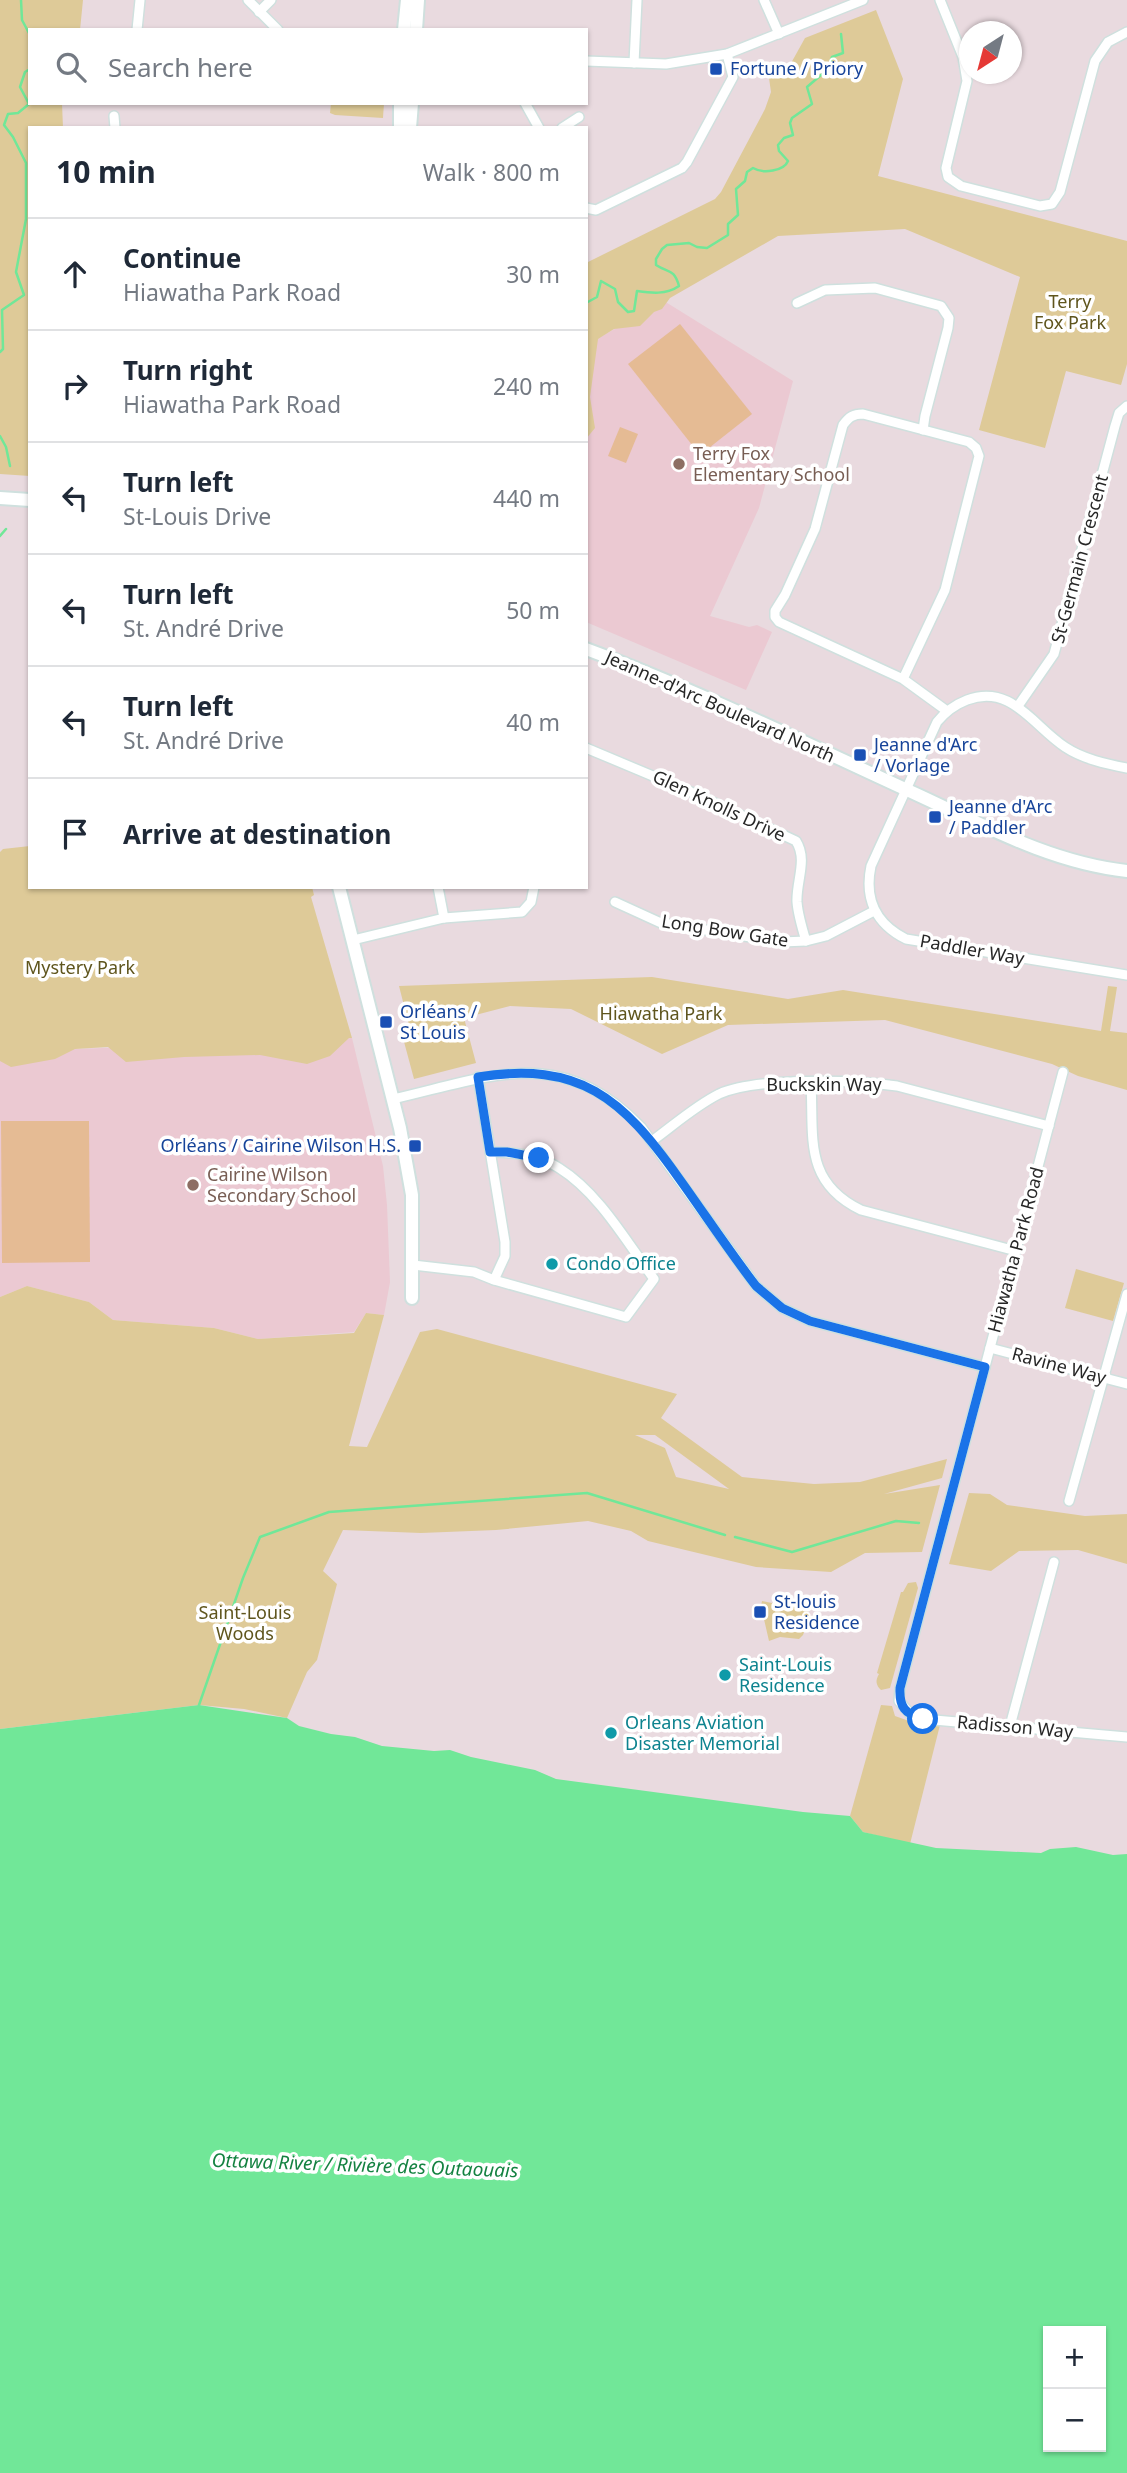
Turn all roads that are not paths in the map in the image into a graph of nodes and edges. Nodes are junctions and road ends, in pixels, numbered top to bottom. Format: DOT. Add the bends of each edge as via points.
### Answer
graph roads {
  1 [pos="140,0"];
  2 [pos="248,0"];
  3 [pos="271,0"];
  4 [pos="407,0"];
  5 [pos="418,0"];
  6 [pos="638,0"];
  7 [pos="764,0"];
  8 [pos="863,0"];
  9 [pos="940,0"];
  10 [pos="259,12"];
  11 [pos="137,28"];
  12 [pos="276,28"];
  13 [pos="404,28"];
  14 [pos="416,28"];
  15 [pos="1127,32"];
  16 [pos="779,34"];
  17 [pos="727,54"];
  18 [pos="588,61"];
  19 [pos="634,63"];
  20 [pos="400,105"];
  21 [pos="412,105"];
  22 [pos="526,105"];
  23 [pos="114,116"];
  24 [pos="579,117"];
  25 [pos="115,126"];
  26 [pos="400,126"];
  27 [pos="410,126"];
  28 [pos="538,126"];
  29 [pos="565,126"];
  30 [pos="588,208"];
  31 [pos="797,303"];
  32 [pos="1127,406"];
  33 [pos="923,430"];
  34 [pos="0,498"];
  35 [pos="28,500"];
  36 [pos="588,650"];
  37 [pos="903,679"];
  38 [pos="1018,706"];
  39 [pos="947,711"];
  40 [pos="588,749"];
  41 [pos="1127,768"];
  42 [pos="906,790"];
  43 [pos="1127,871"];
  44 [pos="340,889"];
  45 [pos="438,889"];
  46 [pos="534,889"];
  47 [pos="615,902"];
  48 [pos="874,911"];
  49 [pos="444,918"];
  50 [pos="353,940"];
  51 [pos="806,940"];
  52 [pos="1127,975"];
  53 [pos="1063,1072"];
  54 [pos="478,1077"];
  55 [pos="811,1083"];
  56 [pos="393,1098"];
  57 [pos="1049,1126"];
  58 [pos="652,1141"];
  59 [pos="490,1152"];
  60 [pos="1016,1251"];
  61 [pos="413,1265"];
  62 [pos="494,1280"];
  63 [pos="1127,1294"];
  64 [pos="412,1298"];
  65 [pos="990,1348"];
  66 [pos="985,1367"];
  67 [pos="1104,1378"];
  68 [pos="1127,1384"];
  69 [pos="1069,1501"];
  70 [pos="1054,1562"];
  71 [pos="905,1710"];
  72 [pos="1010,1726"];
  73 [pos="1127,1737"];
  1 -- 11 [label="street"];
  2 -- 10 [label="street"];
  3 -- 10 [label="street"];
  4 -- 13 [label="main road"];
  5 -- 14 [label="main road"];
  6 -- 19 [label="street"];
  7 -- 16 [label="street"];
  8 -- 16 [label="street"];
  9 -- 15 [label="street" via="963,57 967,81 946,168 948,177 961,186 1040,206 1052,204 1060,192 1096,61 1108,43"];
  10 -- 12 [label="street"];
  16 -- 17 [label="street"];
  17 -- 19 [label="street" via="666,64"];
  17 -- 30 [label="street" via="733,77 682,168 596,210"];
  18 -- 19 [label="street"];
  20 -- 26 [label="main road"];
  21 -- 27 [label="main road"];
  22 -- 28 [label="street"];
  23 -- 25 [label="street"];
  24 -- 29 [label="street"];
  31 -- 33 [label="street" via="825,290 874,288 946,311 948,328"];
  32 -- 38 [label="street, St-Germain Crescent" via="1115,426 1054,654"];
  33 -- 37 [label="street" via="969,442 979,456 945,590"];
  33 -- 37 [label="street" via="863,414 849,417 815,529 775,611 779,622"];
  34 -- 35 [label="main road"];
  36 -- 42 [label="main road, Jeanne-d'Arc Boulevard North"];
  37 -- 39 [label="street"];
  38 -- 39 [label="street" via="983,696"];
  38 -- 41 [label="street" via="1072,752"];
  39 -- 42 [label="street" via="937,722"];
  40 -- 51 [label="street, Glen Knolls Drive" via="796,841 802,860 797,901"];
  42 -- 43 [label="main road, Jeanne-d'Arc Boulevard North" via="1029,846"];
  42 -- 48 [label="street" via="871,866 868,889"];
  44 -- 50 [label="main road"];
  45 -- 49 [label="street"];
  46 -- 49 [label="street" via="531,902 522,912"];
  47 -- 51 [label="street, Long Bow Gate" via="661,923 782,942"];
  48 -- 51 [label="street, Long Bow Gate" via="835,932"];
  48 -- 52 [label="street, Paddler Way" via="906,939"];
  49 -- 50 [label="street"];
  50 -- 56 [label="main road"];
  53 -- 57 [label="street, Hiawatha Park Road"];
  54 -- 56 [label="street"];
  54 -- 58 [label="street" via="519,1072 583,1086 621,1108"];
  54 -- 59 [label="street"];
  55 -- 57 [label="street, Buckskin Way" via="897,1086"];
  55 -- 58 [label="street, Buckskin Way" via="729,1090"];
  55 -- 60 [label="street" via="813,1152 820,1174 833,1192 861,1210"];
  56 -- 61 [label="main road" via="412,1195"];
  57 -- 60 [label="street, Hiawatha Park Road"];
  58 -- 66 [label="street" via="750,1278 772,1301 810,1321"];
  59 -- 62 [label="street" via="505,1242 505,1256"];
  59 -- 62 [label="street" via="539,1158 559,1168 599,1205 654,1279 626,1317"];
  60 -- 65 [label="street, Hiawatha Park Road"];
  61 -- 62 [label="street" via="474,1272"];
  61 -- 64 [label="main road"];
  63 -- 67 [label="street"];
  65 -- 66 [label="street, Hiawatha Park Road"];
  65 -- 67 [label="street, Ravine Way"];
  66 -- 71 [label="street, Hiawatha Park Road" via="900,1688 899,1701"];
  67 -- 68 [label="street, Ravine Way"];
  67 -- 69 [label="street"];
  70 -- 72 [label="street"];
  71 -- 72 [label="street, Radisson Way" via="923,1719"];
  72 -- 73 [label="street, Radisson Way"];
}
